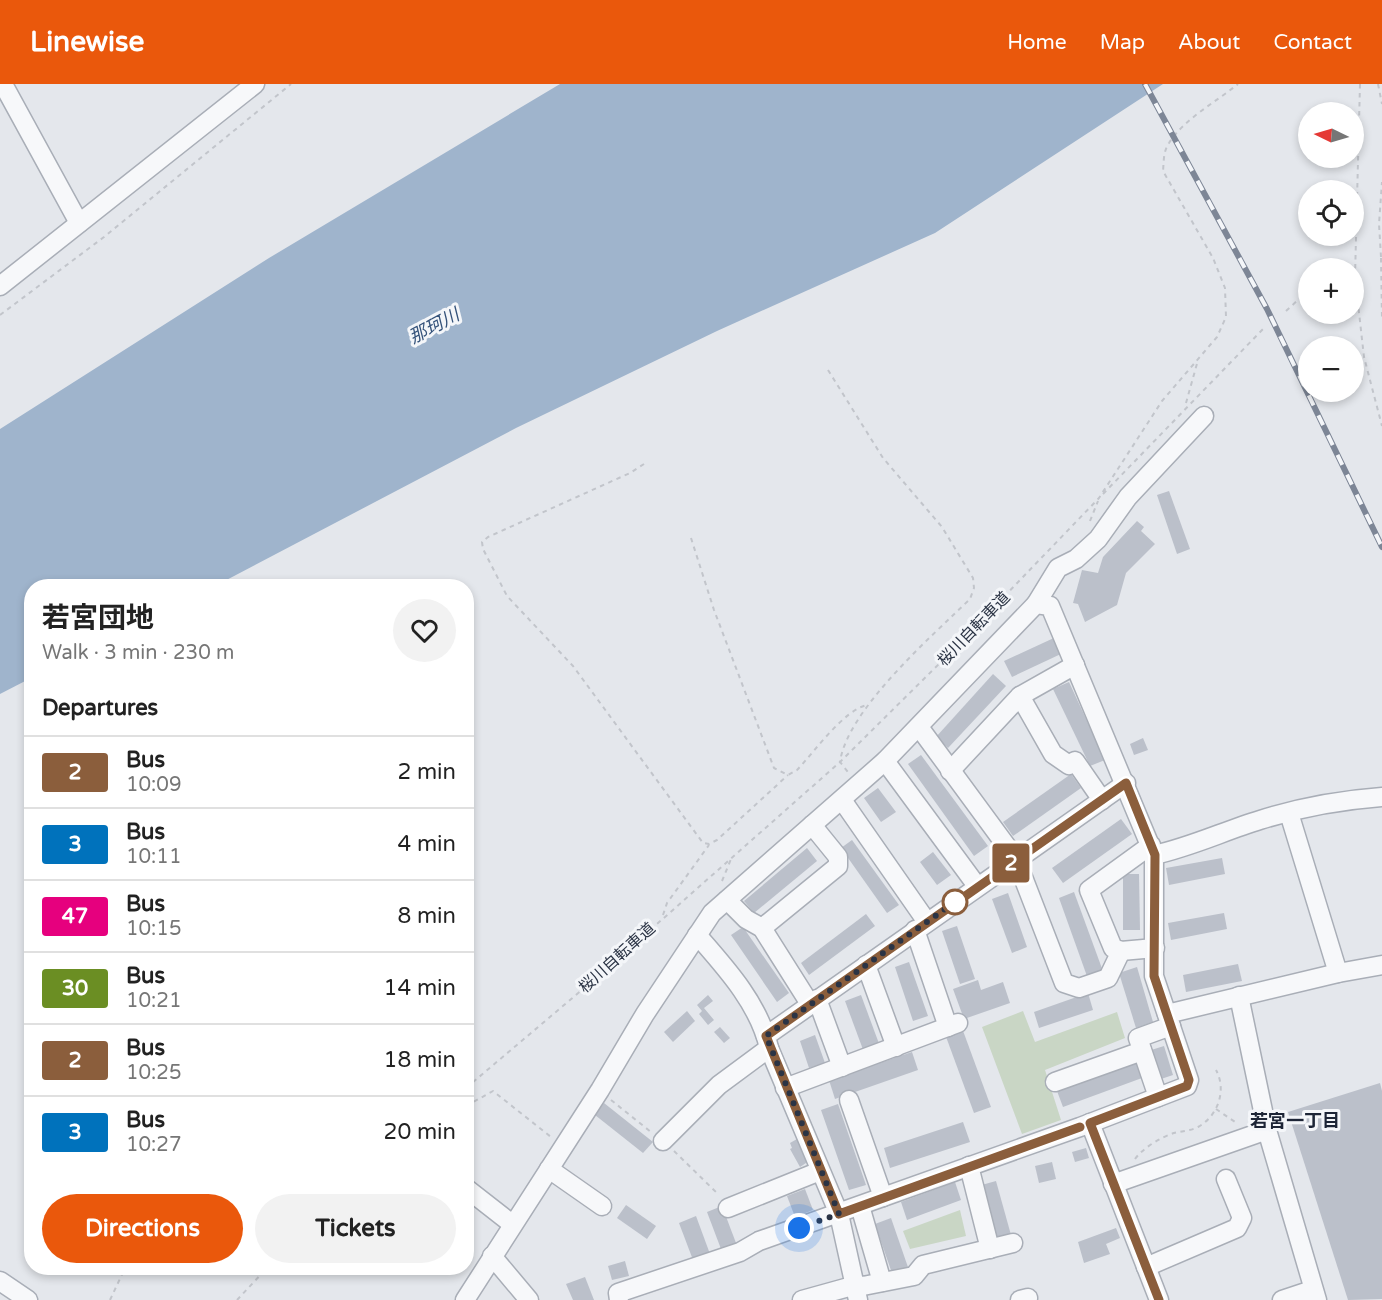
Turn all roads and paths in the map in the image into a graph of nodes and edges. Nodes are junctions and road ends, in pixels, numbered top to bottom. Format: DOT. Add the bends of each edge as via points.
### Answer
graph roads {
  1 [pos="3,84"];
  2 [pos="255,84"];
  3 [pos="291,84"];
  4 [pos="1238,84"];
  5 [pos="1360,84"];
  6 [pos="1380,85"];
  7 [pos="1382,104"];
  8 [pos="1382,182"];
  9 [pos="79,223"];
  10 [pos="1382,257"];
  11 [pos="1355,258"];
  12 [pos="0,286"];
  13 [pos="1298,300"];
  14 [pos="1286,311"];
  15 [pos="0,315"];
  16 [pos="1382,318"];
  17 [pos="1360,324"];
  18 [pos="1264,328"];
  19 [pos="1198,358"];
  20 [pos="828,370"];
  21 [pos="1185,406"];
  22 [pos="1204,416"];
  23 [pos="1382,426"];
  24 [pos="645,464"];
  25 [pos="1099,498"];
  26 [pos="691,538"];
  27 [pos="1036,603"];
  28 [pos="1075,664"];
  29 [pos="1020,696"];
  30 [pos="867,705"];
  31 [pos="918,728"];
  32 [pos="885,761"];
  33 [pos="840,762"];
  34 [pos="950,771"];
  35 [pos="788,775"];
  36 [pos="1126,783"];
  37 [pos="1382,797"];
  38 [pos="842,800"];
  39 [pos="1102,800"];
  40 [pos="1289,813"];
  41 [pos="812,825"];
  42 [pos="709,844"];
  43 [pos="1153,850"];
  44 [pos="1016,859"];
  45 [pos="977,886"];
  46 [pos="728,900"];
  47 [pos="662,918"];
  48 [pos="921,926"];
  49 [pos="762,928"];
  50 [pos="698,935"];
  51 [pos="1155,948"];
  52 [pos="1121,951"];
  53 [pos="866,965"];
  54 [pos="1382,965"];
  55 [pos="1338,973"];
  56 [pos="1239,996"];
  57 [pos="814,1001"];
  58 [pos="1169,1020"];
  59 [pos="768,1042"];
  60 [pos="896,1047"];
  61 [pos="1142,1051"];
  62 [pos="842,1067"];
  63 [pos="1216,1070"];
  64 [pos="474,1081"];
  65 [pos="1055,1082"];
  66 [pos="785,1088"];
  67 [pos="1158,1097"];
  68 [pos="849,1100"];
  69 [pos="474,1101"];
  70 [pos="1216,1109"];
  71 [pos="1090,1123"];
  72 [pos="1267,1130"];
  73 [pos="1247,1137"];
  74 [pos="663,1141"];
  75 [pos="563,1146"];
  76 [pos="969,1166"];
  77 [pos="549,1169"];
  78 [pos="820,1171"];
  79 [pos="1226,1179"];
  80 [pos="1119,1182"];
  81 [pos="474,1194"];
  82 [pos="883,1197"];
  83 [pos="602,1206"];
  84 [pos="860,1206"];
  85 [pos="728,1208"];
  86 [pos="839,1214"];
  87 [pos="512,1224"];
  88 [pos="1013,1244"];
  89 [pos="990,1249"];
  90 [pos="492,1256"];
  91 [pos="1146,1267"];
  92 [pos="122,1275"];
  93 [pos="260,1275"];
  94 [pos="0,1281"];
  95 [pos="882,1282"];
  96 [pos="857,1293"];
  97 [pos="1312,1296"];
  98 [pos="28,1300"];
  99 [pos="110,1300"];
  100 [pos="237,1300"];
  101 [pos="465,1300"];
  102 [pos="529,1300"];
  103 [pos="620,1300"];
  104 [pos="802,1300"];
  105 [pos="1159,1300"];
  106 [pos="1282,1300"];
  1 -- 9 [label="street"];
  2 -- 9 [label="street"];
  3 -- 15 [label="path" via="104,237"];
  4 -- 19 [label="path, 桜川自転車道" via="1187,124 1169,143 1164,155 1164,171 1213,258 1225,288 1226,317 1217,337"];
  5 -- 11 [label="path"];
  6 -- 7 [label="path"];
  8 -- 10 [label="path"];
  9 -- 12 [label="street"];
  10 -- 16 [label="path"];
  13 -- 14 [label="path"];
  17 -- 23 [label="path"];
  18 -- 21 [label="path"];
  19 -- 21 [label="path"];
  19 -- 25 [label="path, 桜川自転車道" via="1162,401"];
  20 -- 30 [label="path" via="883,458 942,527 973,578 970,599"];
  21 -- 25 [label="path"];
  22 -- 27 [label="street" via="1128,497 1098,538 1076,559 1058,568"];
  24 -- 42 [label="path" via="488,537 482,542 483,549 507,596 573,666 699,839"];
  25 -- 33 [label="path, 桜川自転車道"];
  26 -- 35 [label="path" via="769,761"];
  27 -- 28 [label="street" via="1050,606"];
  27 -- 31 [label="street"];
  28 -- 29 [label="street"];
  28 -- 36 [label="street"];
  29 -- 34 [label="street"];
  29 -- 39 [label="street" via="1053,754 1069,765 1075,761"];
  30 -- 33 [label="path" via="842,748"];
  30 -- 35 [label="path" via="844,717 819,748"];
  31 -- 32 [label="street"];
  31 -- 34 [label="street"];
  32 -- 38 [label="street"];
  32 -- 45 [label="street"];
  33 -- 47 [label="path, 桜川自転車道"];
  34 -- 44 [label="street"];
  35 -- 42 [label="path"];
  36 -- 39 [label="street"];
  36 -- 43 [label="street"];
  37 -- 40 [label="street"];
  38 -- 41 [label="street"];
  38 -- 48 [label="street"];
  39 -- 44 [label="street"];
  40 -- 43 [label="street" via="1185,849"];
  40 -- 55 [label="street"];
  41 -- 46 [label="street"];
  41 -- 49 [label="street" via="838,857 838,866"];
  42 -- 47 [label="path" via="667,903"];
  43 -- 51 [label="street"];
  43 -- 52 [label="street" via="1089,890 1113,948"];
  44 -- 45 [label="street"];
  44 -- 52 [label="street" via="1064,983 1079,988 1108,978"];
  45 -- 48 [label="street"];
  46 -- 49 [label="street"];
  46 -- 50 [label="street" via="712,913"];
  47 -- 64 [label="path, 桜川自転車道"];
  48 -- 53 [label="street"];
  48 -- 60 [label="street" via="953,1025"];
  49 -- 57 [label="street"];
  50 -- 59 [label="street" via="735,981"];
  50 -- 75 [label="street"];
  51 -- 52 [label="street"];
  51 -- 58 [label="street" via="1154,976"];
  53 -- 57 [label="street"];
  53 -- 60 [label="street"];
  54 -- 55 [label="street"];
  55 -- 56 [label="street"];
  56 -- 58 [label="street"];
  56 -- 72 [label="street"];
  57 -- 59 [label="street"];
  57 -- 62 [label="street"];
  58 -- 61 [label="street" via="1138,1038"];
  58 -- 67 [label="street" via="1189,1080 1187,1086"];
  59 -- 66 [label="street"];
  59 -- 74 [label="street"];
  60 -- 62 [label="street"];
  61 -- 65 [label="street"];
  61 -- 67 [label="street"];
  62 -- 66 [label="street"];
  63 -- 70 [label="path" via="1221,1088"];
  66 -- 78 [label="street"];
  67 -- 71 [label="street"];
  68 -- 82 [label="street"];
  69 -- 75 [label="path" via="492,1091"];
  70 -- 73 [label="path" via="1232,1118"];
  70 -- 80 [label="path" via="1196,1128 1169,1135 1141,1151"];
  71 -- 76 [label="street"];
  71 -- 80 [label="street"];
  72 -- 73 [label="street"];
  72 -- 97 [label="street"];
  73 -- 80 [label="street"];
  75 -- 77 [label="street"];
  76 -- 82 [label="street"];
  76 -- 89 [label="street"];
  77 -- 83 [label="street"];
  77 -- 87 [label="street"];
  78 -- 85 [label="street"];
  78 -- 86 [label="street"];
  79 -- 91 [label="street" via="1242,1218 1237,1228"];
  80 -- 91 [label="street"];
  81 -- 87 [label="street"];
  82 -- 84 [label="street"];
  84 -- 86 [label="street"];
  84 -- 95 [label="street"];
  86 -- 96 [label="street"];
  86 -- 103 [label="street" via="618,1293"];
  87 -- 90 [label="street"];
  88 -- 89 [label="street"];
  89 -- 95 [label="street" via="923,1265 914,1276"];
  90 -- 101 [label="street"];
  90 -- 102 [label="street"];
  91 -- 105 [label="street"];
  92 -- 99 [label="path"];
  93 -- 100 [label="path"];
  94 -- 98 [label="street"];
  95 -- 96 [label="street"];
  96 -- 104 [label="street"];
  97 -- 106 [label="street"];
}
